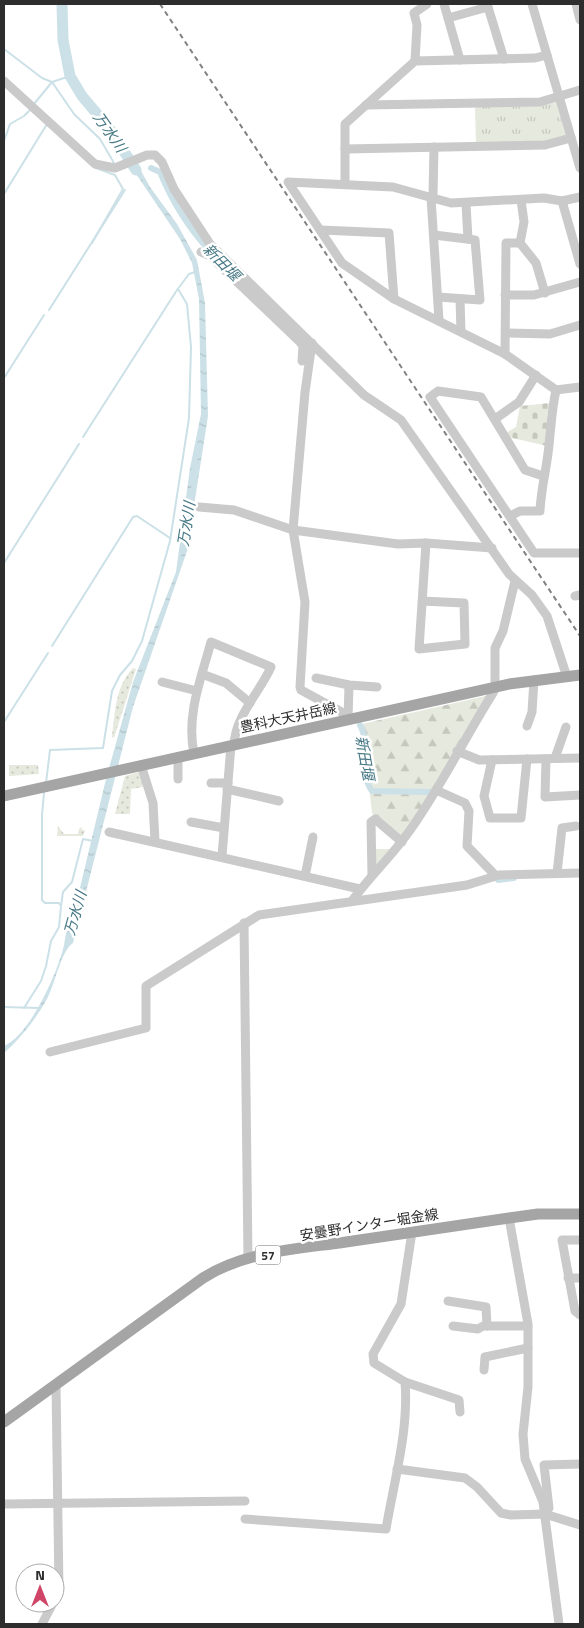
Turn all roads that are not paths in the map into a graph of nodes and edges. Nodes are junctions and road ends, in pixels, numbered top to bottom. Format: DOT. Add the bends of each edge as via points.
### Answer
graph roads {
  1 [pos="427,4"];
  2 [pos="444,4"];
  3 [pos="532,4"];
  4 [pos="576,4"];
  5 [pos="488,5"];
  6 [pos="448,18"];
  7 [pos="580,20"];
  8 [pos="547,55"];
  9 [pos="460,60"];
  10 [pos="504,60"];
  11 [pos="415,61"];
  12 [pos="4,81"];
  13 [pos="580,90"];
  14 [pos="558,97"];
  15 [pos="366,105"];
  16 [pos="571,138"];
  17 [pos="434,147"];
  18 [pos="345,149"];
  19 [pos="580,168"];
  20 [pos="345,184"];
  21 [pos="580,197"];
  22 [pos="431,198"];
  23 [pos="521,200"];
  24 [pos="562,201"];
  25 [pos="466,204"];
  26 [pos="321,230"];
  27 [pos="434,235"];
  28 [pos="468,239"];
  29 [pos="520,243"];
  30 [pos="201,252"];
  31 [pos="580,264"];
  32 [pos="580,282"];
  33 [pos="545,293"];
  34 [pos="505,295"];
  35 [pos="438,297"];
  36 [pos="460,299"];
  37 [pos="394,300"];
  38 [pos="439,320"];
  39 [pos="580,325"];
  40 [pos="462,332"];
  41 [pos="506,333"];
  42 [pos="308,349"];
  43 [pos="505,354"];
  44 [pos="536,375"];
  45 [pos="580,387"];
  46 [pos="556,390"];
  47 [pos="494,419"];
  48 [pos="543,476"];
  49 [pos="199,507"];
  50 [pos="510,516"];
  51 [pos="293,530"];
  52 [pos="426,543"];
  53 [pos="492,548"];
  54 [pos="580,553"];
  55 [pos="514,581"];
  56 [pos="422,602"];
  57 [pos="202,674"];
  58 [pos="580,675"];
  59 [pos="567,677"];
  60 [pos="316,678"];
  61 [pos="534,680"];
  62 [pos="162,682"];
  63 [pos="349,686"];
  64 [pos="377,687"];
  65 [pos="495,688"];
  66 [pos="197,690"];
  67 [pos="250,703"];
  68 [pos="347,718"];
  69 [pos="528,726"];
  70 [pos="566,728"];
  71 [pos="233,745"];
  72 [pos="457,751"];
  73 [pos="194,754"];
  74 [pos="178,757"];
  75 [pos="580,758"];
  76 [pos="527,759"];
  77 [pos="550,759"];
  78 [pos="492,760"];
  79 [pos="141,765"];
  80 [pos="178,779"];
  81 [pos="211,783"];
  82 [pos="228,786"];
  83 [pos="436,790"];
  84 [pos="580,795"];
  85 [pos="4,796"];
  86 [pos="279,801"];
  87 [pos="191,822"];
  88 [pos="576,826"];
  89 [pos="224,828"];
  90 [pos="109,832"];
  91 [pos="313,837"];
  92 [pos="155,841"];
  93 [pos="402,842"];
  94 [pos="222,856"];
  95 [pos="558,873"];
  96 [pos="580,873"];
  97 [pos="372,875"];
  98 [pos="496,875"];
  99 [pos="305,876"];
  100 [pos="360,889"];
  101 [pos="352,901"];
  102 [pos="244,923"];
  103 [pos="50,1052"];
  104 [pos="580,1214"];
  105 [pos="508,1218"];
  106 [pos="412,1232"];
  107 [pos="580,1240"];
  108 [pos="248,1258"];
  109 [pos="568,1278"];
  110 [pos="580,1278"];
  111 [pos="448,1302"];
  112 [pos="580,1315"];
  113 [pos="453,1326"];
  114 [pos="487,1326"];
  115 [pos="528,1326"];
  116 [pos="528,1348"];
  117 [pos="484,1370"];
  118 [pos="405,1382"];
  119 [pos="56,1385"];
  120 [pos="460,1412"];
  121 [pos="4,1422"];
  122 [pos="580,1464"];
  123 [pos="397,1469"];
  124 [pos="527,1469"];
  125 [pos="543,1469"];
  126 [pos="245,1501"];
  127 [pos="58,1503"];
  128 [pos="4,1504"];
  129 [pos="547,1515"];
  130 [pos="245,1519"];
  131 [pos="580,1525"];
  132 [pos="59,1563"];
  133 [pos="559,1624"];
  1 -- 11 [label="street" via="414,13 418,26"];
  2 -- 6 [label="street"];
  3 -- 8 [label="street"];
  4 -- 7 [label="street"];
  5 -- 6 [label="street"];
  5 -- 10 [label="street"];
  6 -- 9 [label="street"];
  8 -- 10 [label="street"];
  8 -- 14 [label="street"];
  9 -- 10 [label="street"];
  9 -- 11 [label="street"];
  11 -- 15 [label="street"];
  12 -- 42 [label="street" via="95,164 115,168 142,157 155,156 162,162 174,189 210,244"];
  13 -- 14 [label="street"];
  14 -- 15 [label="street" via="540,102"];
  14 -- 16 [label="street"];
  15 -- 18 [label="street" via="345,124"];
  16 -- 17 [label="street" via="545,144"];
  16 -- 19 [label="street"];
  17 -- 18 [label="street"];
  17 -- 22 [label="street"];
  18 -- 20 [label="street"];
  20 -- 22 [label="street" via="393,187"];
  20 -- 26 [label="street" via="288,182"];
  21 -- 24 [label="street"];
  22 -- 25 [label="street"];
  22 -- 27 [label="street"];
  23 -- 24 [label="street" via="544,198"];
  23 -- 25 [label="street"];
  23 -- 29 [label="street" via="524,222"];
  24 -- 31 [label="street"];
  25 -- 28 [label="street"];
  26 -- 37 [label="street" via="342,263"];
  26 -- 37 [label="street" via="389,233"];
  27 -- 28 [label="street"];
  27 -- 35 [label="street"];
  28 -- 36 [label="street" via="474,240 480,300"];
  29 -- 33 [label="street" via="536,263"];
  29 -- 34 [label="street" via="506,243"];
  30 -- 42 [label="street" via="210,256"];
  32 -- 33 [label="street"];
  33 -- 34 [label="street"];
  34 -- 41 [label="street"];
  35 -- 36 [label="street"];
  35 -- 38 [label="street"];
  36 -- 40 [label="street"];
  37 -- 38 [label="street"];
  38 -- 40 [label="street"];
  39 -- 41 [label="street" via="550,334"];
  40 -- 43 [label="street"];
  41 -- 43 [label="street"];
  42 -- 51 [label="street"];
  42 -- 53 [label="street" via="364,396 401,420"];
  43 -- 44 [label="street"];
  44 -- 46 [label="street"];
  44 -- 47 [label="street" via="519,402"];
  45 -- 46 [label="street"];
  46 -- 48 [label="street"];
  47 -- 48 [label="street" via="525,470"];
  47 -- 50 [label="street" via="480,397 438,392 430,397"];
  48 -- 50 [label="street" via="540,511 520,511"];
  49 -- 51 [label="street" via="234,510"];
  50 -- 54 [label="street" via="534,552"];
  51 -- 52 [label="street" via="398,544"];
  51 -- 68 [label="street" via="305,602 300,687"];
  52 -- 53 [label="street"];
  52 -- 56 [label="street"];
  53 -- 55 [label="street"];
  55 -- 59 [label="street" via="532,595 547,616"];
  55 -- 65 [label="street" via="503,631 495,648"];
  56 -- 56 [label="street" via="464,603 464,644 419,649"];
  57 -- 66 [label="street"];
  57 -- 67 [label="street" via="226,683"];
  57 -- 67 [label="street" via="211,642 271,667"];
  58 -- 59 [label="main road, 豊科大天井岳線"];
  59 -- 61 [label="main road, 豊科大天井岳線"];
  60 -- 63 [label="street"];
  61 -- 65 [label="main road, 豊科大天井岳線"];
  61 -- 69 [label="street"];
  62 -- 66 [label="street"];
  63 -- 64 [label="street"];
  63 -- 68 [label="street"];
  65 -- 68 [label="main road, 豊科大天井岳線"];
  65 -- 72 [label="street"];
  66 -- 73 [label="street" via="193,706"];
  67 -- 71 [label="street"];
  68 -- 71 [label="main road, 豊科大天井岳線"];
  70 -- 77 [label="street"];
  71 -- 73 [label="main road, 豊科大天井岳線"];
  71 -- 82 [label="street"];
  72 -- 78 [label="street" via="479,760"];
  72 -- 83 [label="street"];
  73 -- 74 [label="main road, 豊科大天井岳線"];
  74 -- 79 [label="main road, 豊科大天井岳線"];
  74 -- 80 [label="street"];
  75 -- 77 [label="street"];
  76 -- 77 [label="street"];
  76 -- 78 [label="street"];
  76 -- 78 [label="street" via="521,818 490,818 484,796"];
  77 -- 84 [label="street" via="545,797"];
  79 -- 85 [label="main road, 豊科大天井岳線"];
  79 -- 92 [label="street" via="153,804"];
  81 -- 82 [label="street"];
  82 -- 86 [label="street"];
  82 -- 89 [label="street"];
  83 -- 93 [label="street"];
  83 -- 98 [label="street" via="465,803 469,811 467,846"];
  87 -- 89 [label="street"];
  88 -- 95 [label="street" via="562,828"];
  89 -- 94 [label="street"];
  90 -- 92 [label="street"];
  91 -- 99 [label="street"];
  92 -- 94 [label="street"];
  93 -- 97 [label="street"];
  93 -- 97 [label="street" via="375,819 371,822"];
  94 -- 99 [label="street"];
  95 -- 96 [label="street"];
  95 -- 98 [label="street"];
  97 -- 100 [label="street"];
  98 -- 101 [label="street" via="467,884"];
  99 -- 100 [label="street"];
  100 -- 101 [label="street"];
  101 -- 102 [label="street" via="259,915"];
  102 -- 103 [label="street" via="146,986 146,1028"];
  102 -- 108 [label="street"];
  104 -- 105 [label="main road, 安曇野インター堀金線 / 57"];
  105 -- 106 [label="main road, 安曇野インター堀金線 / 57"];
  105 -- 115 [label="street"];
  106 -- 108 [label="main road, 安曇野インター堀金線 / 57"];
  106 -- 118 [label="street" via="401,1304 373,1354 374,1363"];
  107 -- 109 [label="street" via="562,1240"];
  108 -- 119 [label="main road, 安曇野インター堀金線 / 57" via="203,1278"];
  109 -- 110 [label="street"];
  109 -- 112 [label="street" via="575,1311"];
  111 -- 114 [label="street" via="486,1307"];
  113 -- 114 [label="street" via="478,1329"];
  114 -- 115 [label="street"];
  115 -- 116 [label="street"];
  116 -- 117 [label="street" via="485,1357"];
  116 -- 124 [label="street" via="523,1434"];
  118 -- 120 [label="street" via="459,1400"];
  118 -- 123 [label="street"];
  119 -- 121 [label="main road, 安曇野インター堀金線 / 57"];
  119 -- 127 [label="street"];
  122 -- 125 [label="street" via="544,1465"];
  123 -- 129 [label="street" via="465,1478 501,1513"];
  123 -- 130 [label="street" via="386,1529"];
  124 -- 125 [label="street"];
  124 -- 129 [label="street"];
  125 -- 129 [label="street"];
  126 -- 127 [label="street"];
  127 -- 128 [label="street"];
  127 -- 132 [label="street"];
  129 -- 131 [label="street"];
  129 -- 133 [label="street"];
}
